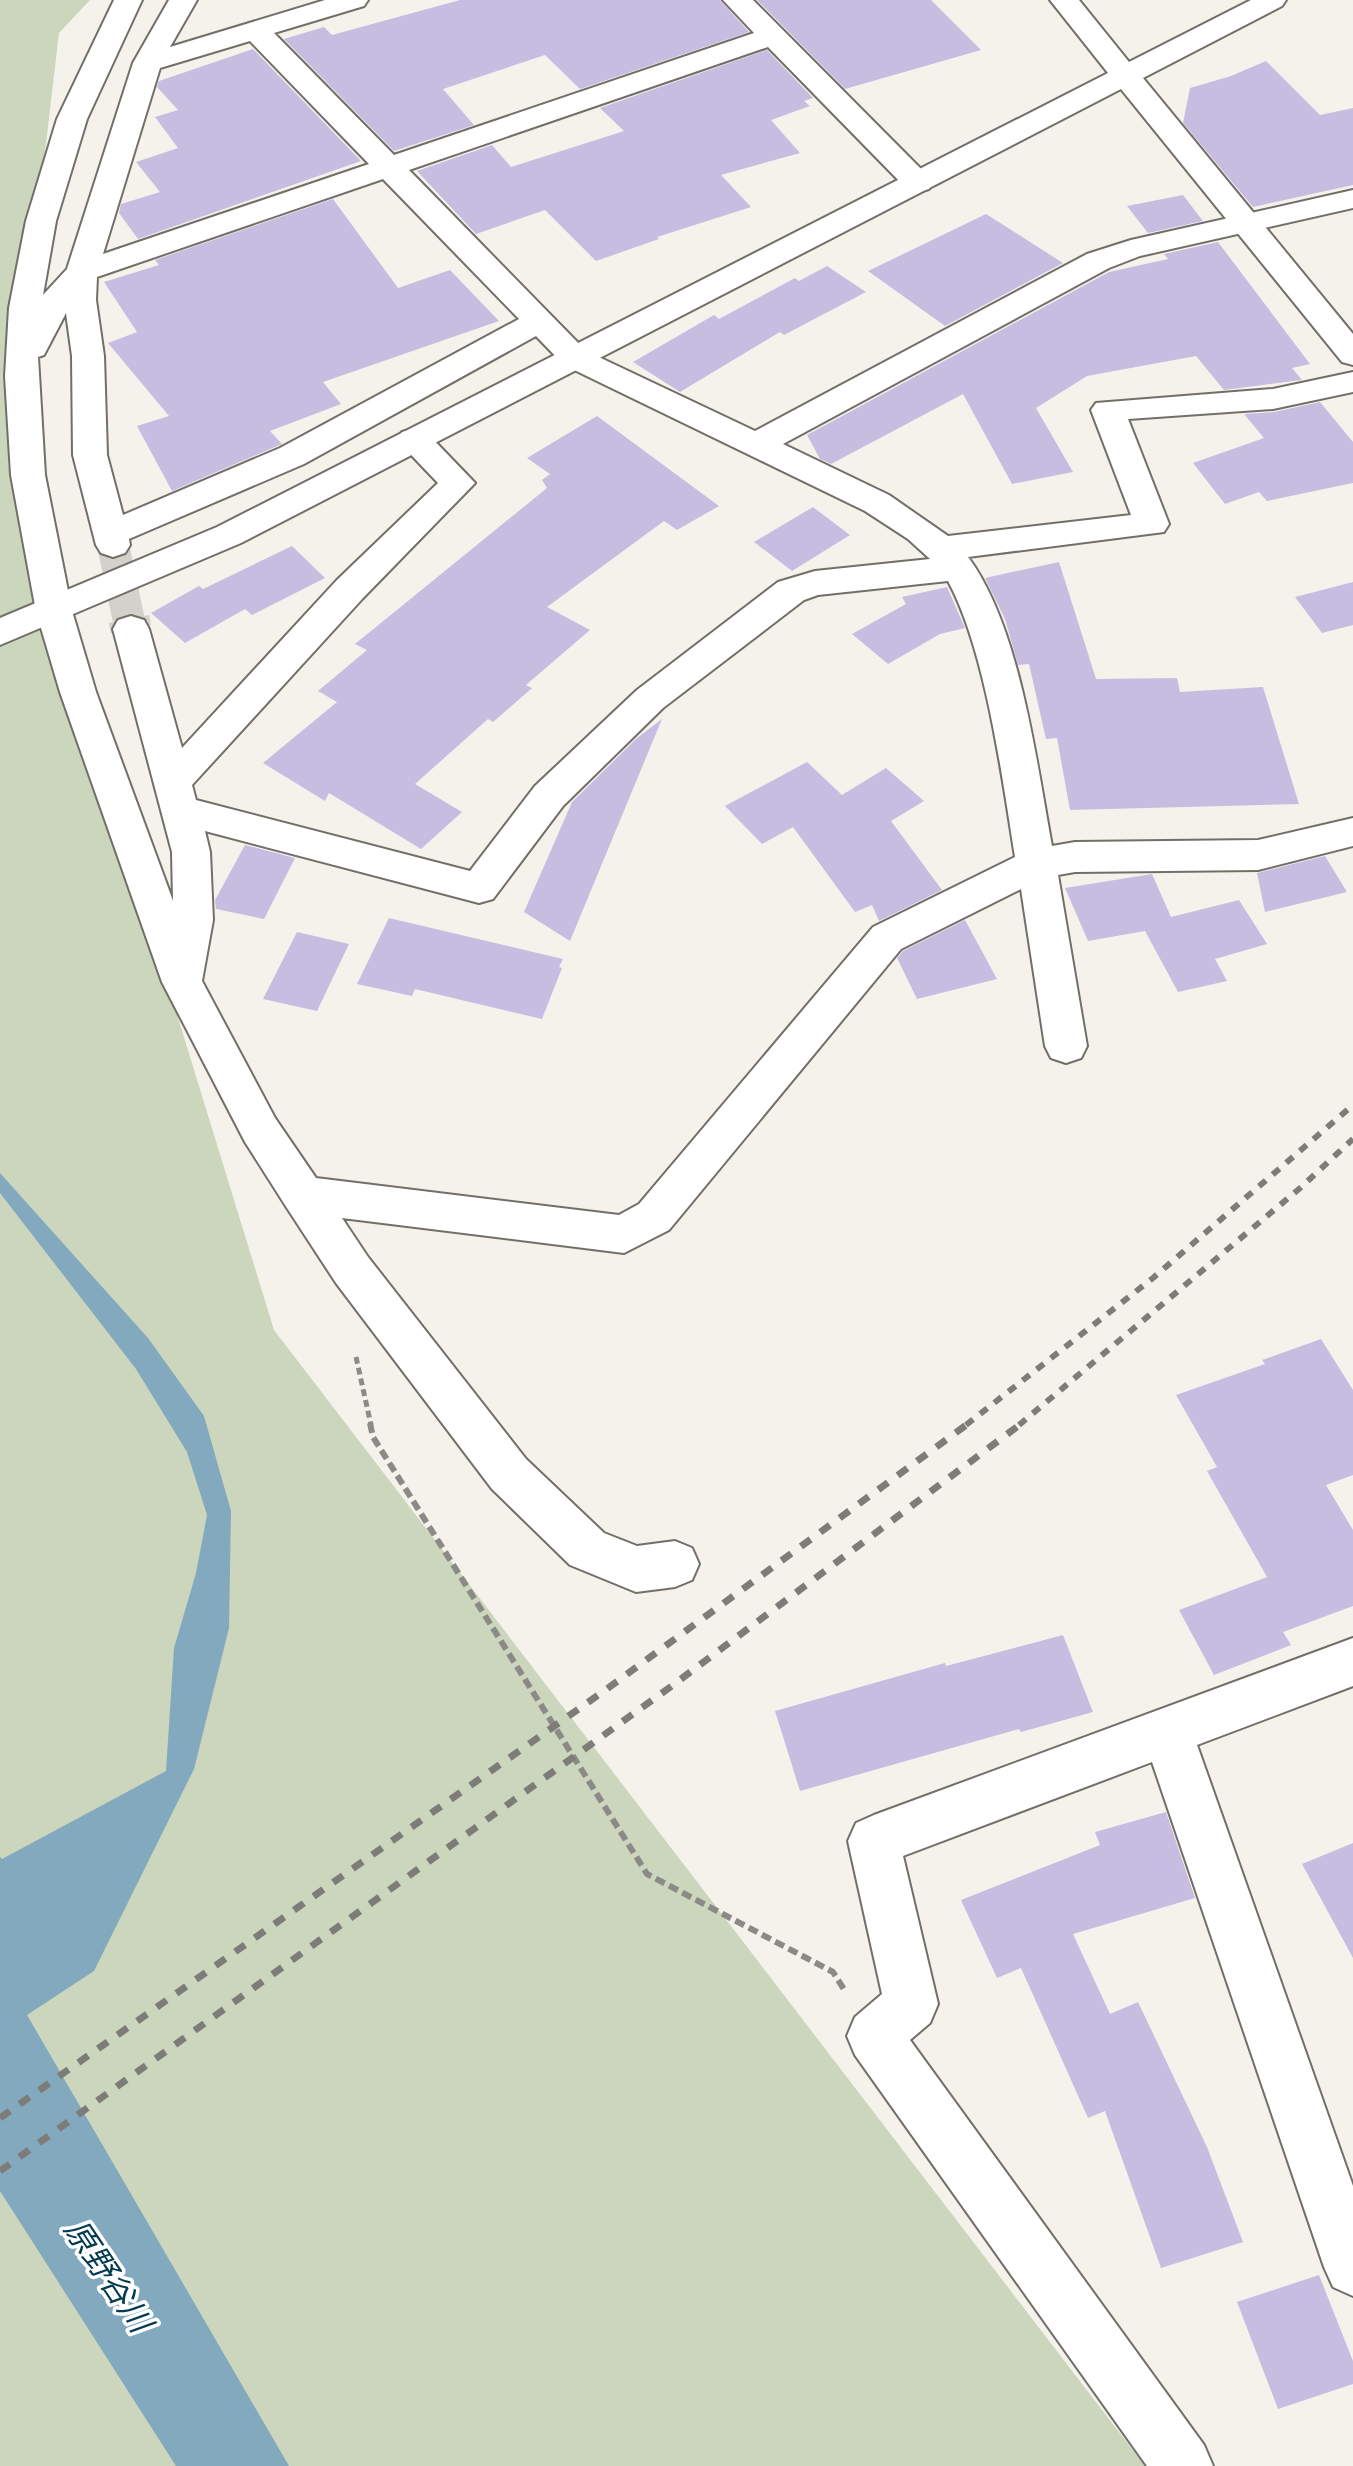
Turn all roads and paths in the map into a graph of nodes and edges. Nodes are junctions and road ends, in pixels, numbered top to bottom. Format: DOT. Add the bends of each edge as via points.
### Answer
graph roads {
  1 [pos="128,0"];
  2 [pos="183,0"];
  3 [pos="354,0"];
  4 [pos="737,0"];
  5 [pos="1064,0"];
  6 [pos="1272,0"];
  7 [pos="255,30"];
  8 [pos="773,36"];
  9 [pos="147,63"];
  10 [pos="1126,76"];
  11 [pos="389,167"];
  12 [pos="918,183"];
  13 [pos="1353,199"];
  14 [pos="1249,224"];
  15 [pos="82,272"];
  16 [pos="540,321"];
  17 [pos="1353,355"];
  18 [pos="575,358"];
  19 [pos="21,376"];
  20 [pos="1353,382"];
  21 [pos="414,440"];
  22 [pos="756,445"];
  23 [pos="948,558"];
  24 [pos="54,611"];
  25 [pos="131,629"];
  26 [pos="0,632"];
  27 [pos="176,796"];
  28 [pos="1353,832"];
  29 [pos="1038,863"];
  30 [pos="182,982"];
  31 [pos="1066,1046"];
  32 [pos="302,1195"];
  33 [pos="373,1298"];
  34 [pos="675,1564"];
  35 [pos="1353,1662"];
  36 [pos="1167,1732"];
  37 [pos="874,2036"];
  38 [pos="1353,2267"];
  39 [pos="1183,2466"];
  1 -- 19 [label="street" via="72,119 41,221 25,308"];
  2 -- 9 [label="street"];
  3 -- 7 [label="street"];
  4 -- 8 [label="street"];
  5 -- 10 [label="street"];
  6 -- 10 [label="street"];
  7 -- 9 [label="street"];
  7 -- 11 [label="street"];
  8 -- 11 [label="street"];
  8 -- 12 [label="street"];
  9 -- 15 [label="street"];
  10 -- 12 [label="street"];
  10 -- 14 [label="street"];
  11 -- 15 [label="street"];
  11 -- 16 [label="street"];
  12 -- 18 [label="street"];
  13 -- 14 [label="street"];
  14 -- 17 [label="street"];
  14 -- 22 [label="street" via="1098,261"];
  15 -- 16 [label="street" via="90,455 111,540 292,456"];
  15 -- 19 [label="street" via="57,298"];
  16 -- 18 [label="street"];
  18 -- 21 [label="street"];
  18 -- 22 [label="street"];
  19 -- 24 [label="street" via="28,475"];
  20 -- 23 [label="street" via="1273,399 1108,410 1152,524"];
  21 -- 24 [label="street" via="229,535"];
  21 -- 27 [label="street" via="458,483 350,589"];
  22 -- 23 [label="street" via="877,503 920,531"];
  23 -- 27 [label="street" via="791,591 650,699 549,796 479,888"];
  23 -- 29 [label="street" via="979,613 999,676"];
  24 -- 26 [label="street"];
  24 -- 30 [label="street"];
  25 -- 27 [label="street"];
  27 -- 30 [label="street" via="191,852 193,920"];
  28 -- 29 [label="street" via="1258,855 1075,857"];
  29 -- 31 [label="street"];
  29 -- 32 [label="street" via="887,938 654,1217 624,1234"];
  30 -- 32 [label="street" via="260,1130"];
  32 -- 33 [label="street"];
  33 -- 34 [label="street" via="509,1474 587,1549 636,1569"];
  33 -- 37 [label="path" via="356,1360 373,1437 647,1874 833,1972"];
  35 -- 36 [label="street"];
  36 -- 37 [label="street" via="874,1841 911,2004"];
  36 -- 38 [label="street"];
  37 -- 39 [label="street"];
}
